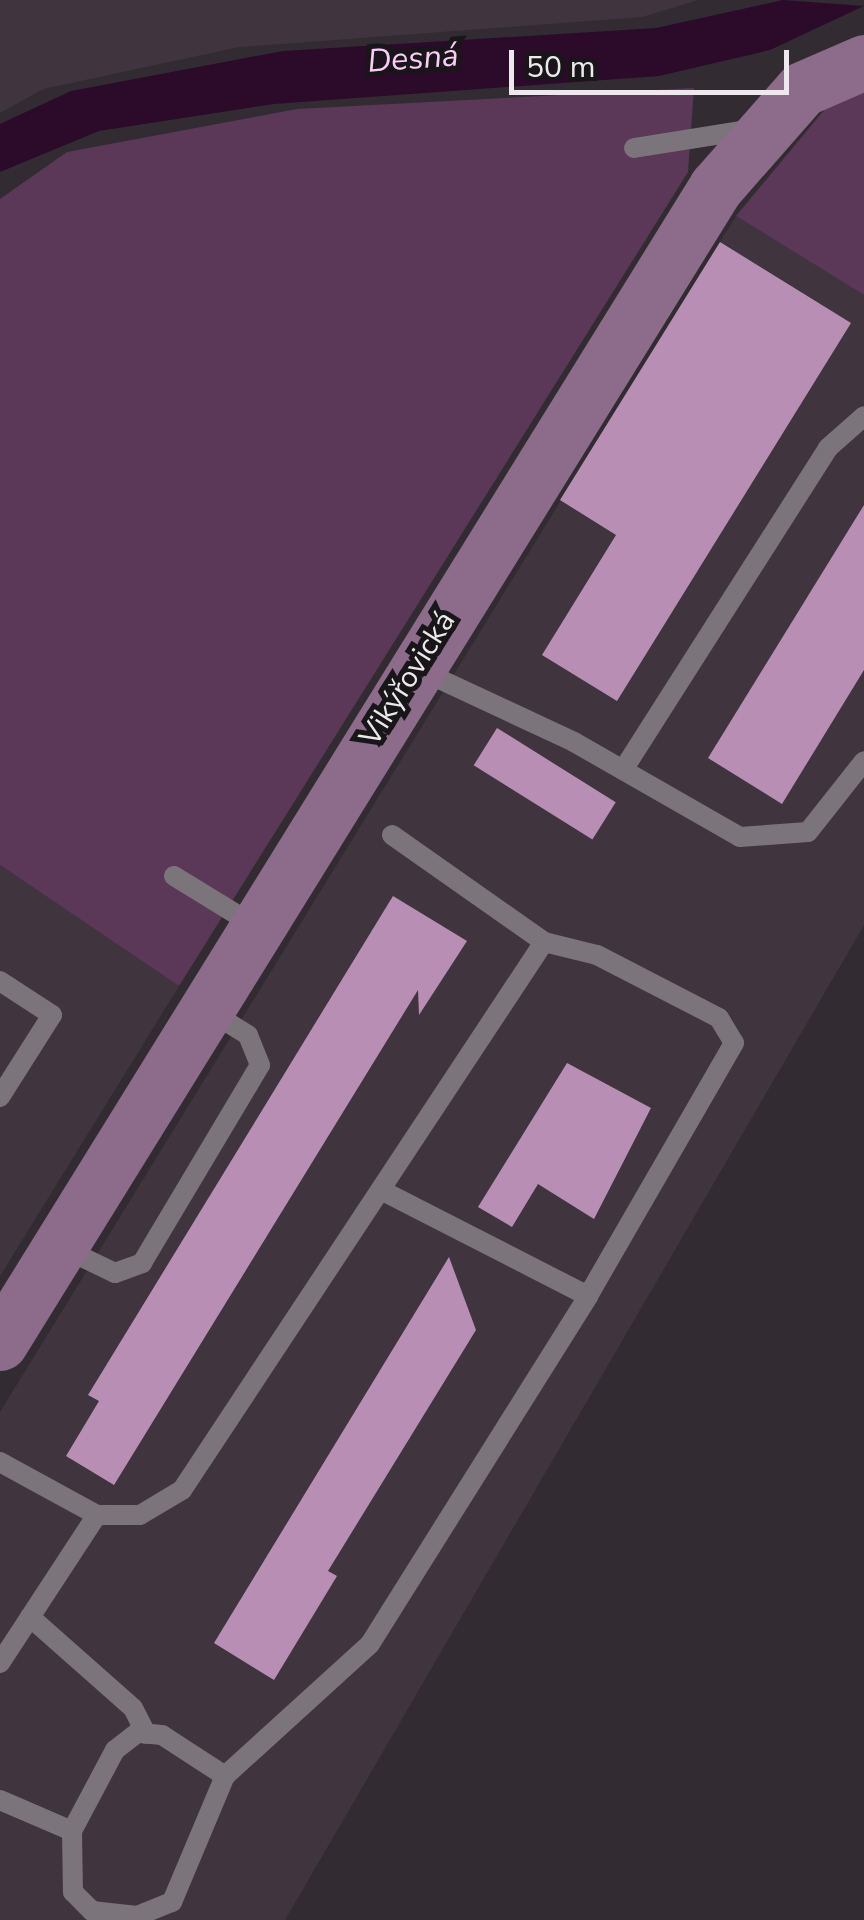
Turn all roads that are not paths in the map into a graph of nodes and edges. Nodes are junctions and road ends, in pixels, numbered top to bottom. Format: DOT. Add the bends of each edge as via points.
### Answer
graph roads {
  1 [pos="864,62"];
  2 [pos="769,127"];
  3 [pos="634,148"];
  4 [pos="864,416"];
  5 [pos="415,668"];
  6 [pos="864,760"];
  7 [pos="623,770"];
  8 [pos="392,835"];
  9 [pos="174,876"];
  10 [pos="254,925"];
  11 [pos="544,942"];
  12 [pos="0,981"];
  13 [pos="202,1007"];
  14 [pos="0,1097"];
  15 [pos="381,1190"];
  16 [pos="60,1246"];
  17 [pos="588,1296"];
  18 [pos="0,1342"];
  19 [pos="0,1462"];
  20 [pos="97,1514"];
  21 [pos="30,1617"];
  22 [pos="0,1664"];
  23 [pos="146,1734"];
  24 [pos="225,1776"];
  25 [pos="0,1800"];
  26 [pos="72,1831"];
  1 -- 2 [label="street, Vikýřovická" via="802,89"];
  2 -- 3 [label="lane"];
  2 -- 5 [label="street, Vikýřovická" via="716,188"];
  4 -- 7 [label="lane" via="828,448"];
  5 -- 7 [label="lane"];
  5 -- 10 [label="street, Vikýřovická"];
  6 -- 7 [label="lane" via="808,832 764,840 713,827"];
  8 -- 11 [label="lane"];
  9 -- 10 [label="lane"];
  10 -- 13 [label="street, Vikýřovická"];
  11 -- 15 [label="lane"];
  11 -- 17 [label="lane" via="596,955 719,1018 734,1043"];
  12 -- 14 [label="lane" via="52,1015"];
  13 -- 16 [label="street, Vikýřovická"];
  13 -- 16 [label="lane" via="258,1047 260,1065 231,1115 131,1273"];
  15 -- 17 [label="lane"];
  15 -- 20 [label="lane" via="182,1490 140,1515"];
  16 -- 18 [label="street, Vikýřovická"];
  17 -- 24 [label="lane" via="370,1644"];
  19 -- 20 [label="lane"];
  20 -- 21 [label="lane"];
  21 -- 22 [label="lane"];
  21 -- 23 [label="lane" via="133,1708"];
  23 -- 24 [label="lane"];
  23 -- 26 [label="lane" via="115,1750"];
  24 -- 26 [label="lane" via="172,1902 138,1916 92,1911 74,1892"];
  25 -- 26 [label="lane"];
}
